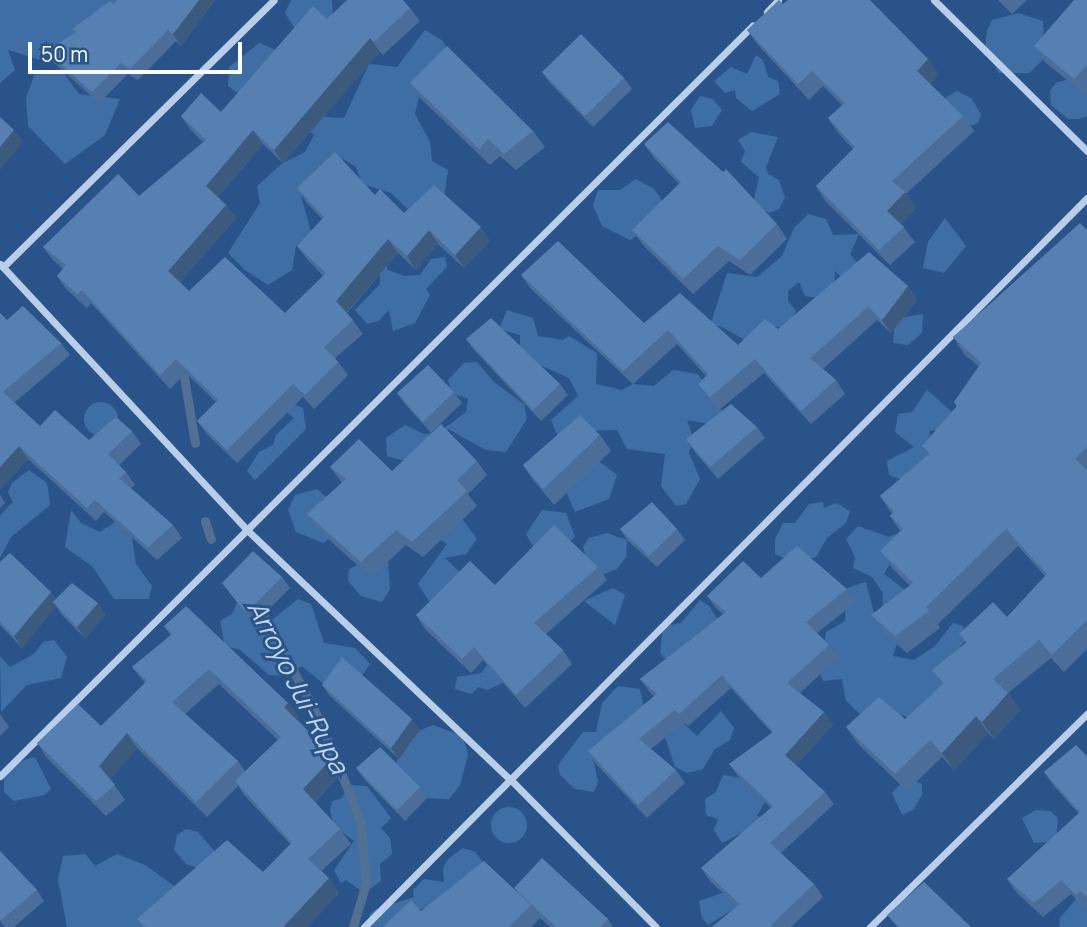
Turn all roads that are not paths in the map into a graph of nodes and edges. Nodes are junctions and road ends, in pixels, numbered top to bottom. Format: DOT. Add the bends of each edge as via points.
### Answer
graph roads {
  1 [pos="274,0"];
  2 [pos="778,0"];
  3 [pos="934,0"];
  4 [pos="1087,151"];
  5 [pos="1087,198"];
  6 [pos="1,266"];
  7 [pos="245,528"];
  8 [pos="1087,714"];
  9 [pos="0,776"];
  10 [pos="511,780"];
  11 [pos="364,927"];
  12 [pos="656,927"];
  13 [pos="870,927"];
  1 -- 6 [label="street"];
  2 -- 7 [label="street"];
  3 -- 4 [label="street"];
  5 -- 10 [label="street"];
  6 -- 7 [label="street"];
  7 -- 9 [label="street"];
  7 -- 10 [label="street"];
  8 -- 13 [label="street"];
  10 -- 11 [label="street"];
  10 -- 12 [label="street"];
}
